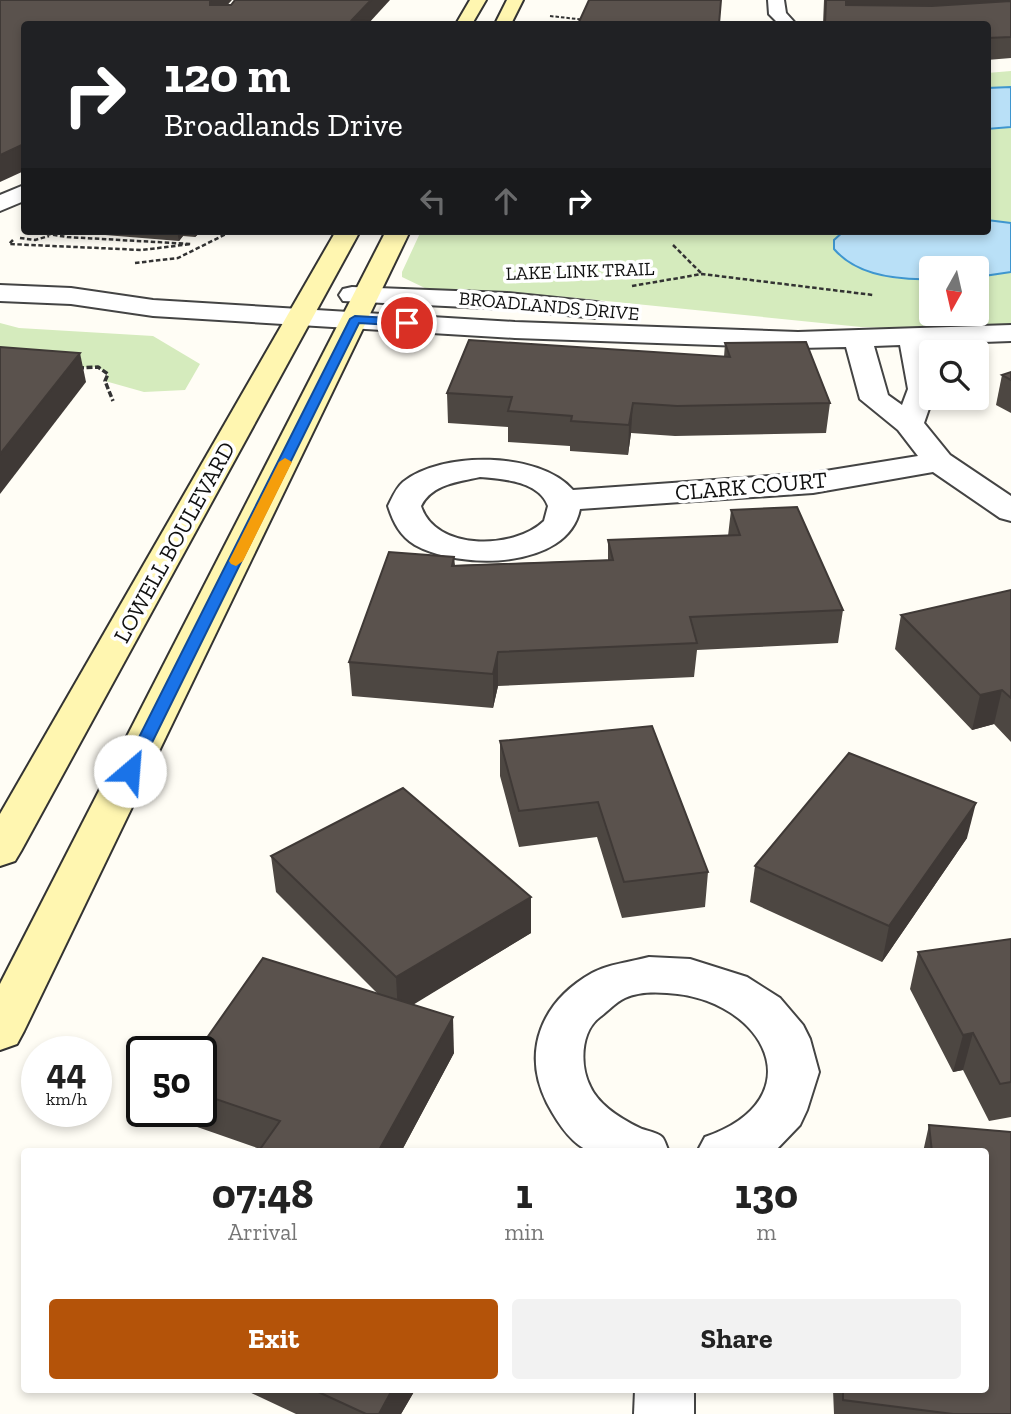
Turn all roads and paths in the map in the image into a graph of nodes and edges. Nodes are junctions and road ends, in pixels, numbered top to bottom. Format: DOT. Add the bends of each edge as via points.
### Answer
graph roads {
  1 [pos="478,0"];
  2 [pos="515,0"];
  3 [pos="776,0"];
  4 [pos="538,15"];
  5 [pos="588,20"];
  6 [pos="466,21"];
  7 [pos="504,21"];
  8 [pos="785,21"];
  9 [pos="46,235"];
  10 [pos="54,235"];
  11 [pos="346,235"];
  12 [pos="396,235"];
  13 [pos="15,237"];
  14 [pos="8,244"];
  15 [pos="673,245"];
  16 [pos="702,274"];
  17 [pos="630,286"];
  18 [pos="0,293"];
  19 [pos="881,296"];
  20 [pos="307,305"];
  21 [pos="361,307"];
  22 [pos="1011,333"];
  23 [pos="913,338"];
  24 [pos="859,339"];
  25 [pos="71,368"];
  26 [pos="113,401"];
  27 [pos="909,424"];
  28 [pos="939,462"];
  29 [pos="562,499"];
  30 [pos="1011,511"];
  31 [pos="0,851"];
  32 [pos="0,1031"];
  33 [pos="633,1148"];
  34 [pos="732,1148"];
  35 [pos="666,1393"];
  36 [pos="664,1414"];
  1 -- 6 [label="main road"];
  2 -- 7 [label="main road"];
  3 -- 8 [label="street" via="778,14"];
  4 -- 5 [label="path"];
  9 -- 13 [label="path" via="51,236 35,240"];
  10 -- 13 [label="path" via="191,244 142,250 9,244"];
  11 -- 20 [label="main road, LOWELL BOULEVARD"];
  12 -- 21 [label="main road"];
  13 -- 14 [label="path"];
  15 -- 16 [label="path"];
  16 -- 17 [label="path, LAKE LINK TRAIL"];
  16 -- 19 [label="path, LAKE LINK TRAIL"];
  18 -- 20 [label="street, BROADLANDS DRIVE" via="71,296 153,308"];
  20 -- 21 [label="street, BROADLANDS DRIVE"];
  20 -- 31 [label="main road, LOWELL BOULEVARD"];
  21 -- 24 [label="street, BROADLANDS DRIVE" via="515,330"];
  21 -- 32 [label="main road"];
  22 -- 23 [label="street, BROADLANDS DRIVE"];
  23 -- 24 [label="street, BROADLANDS DRIVE"];
  23 -- 27 [label="street" via="922,389"];
  24 -- 27 [label="street" via="875,399"];
  25 -- 26 [label="path" via="98,367 108,374 105,381"];
  27 -- 28 [label="street"];
  28 -- 29 [label="street, CLARK COURT" via="813,483"];
  28 -- 30 [label="street"];
  33 -- 34 [label="street" via="595,1128 576,1108 558,1065 559,1043 580,1005 599,991 647,974 673,974 725,985 748,998 768,1014 791,1055 793,1078 776,1119 757,1136"];
  35 -- 36 [label="street"];
}
